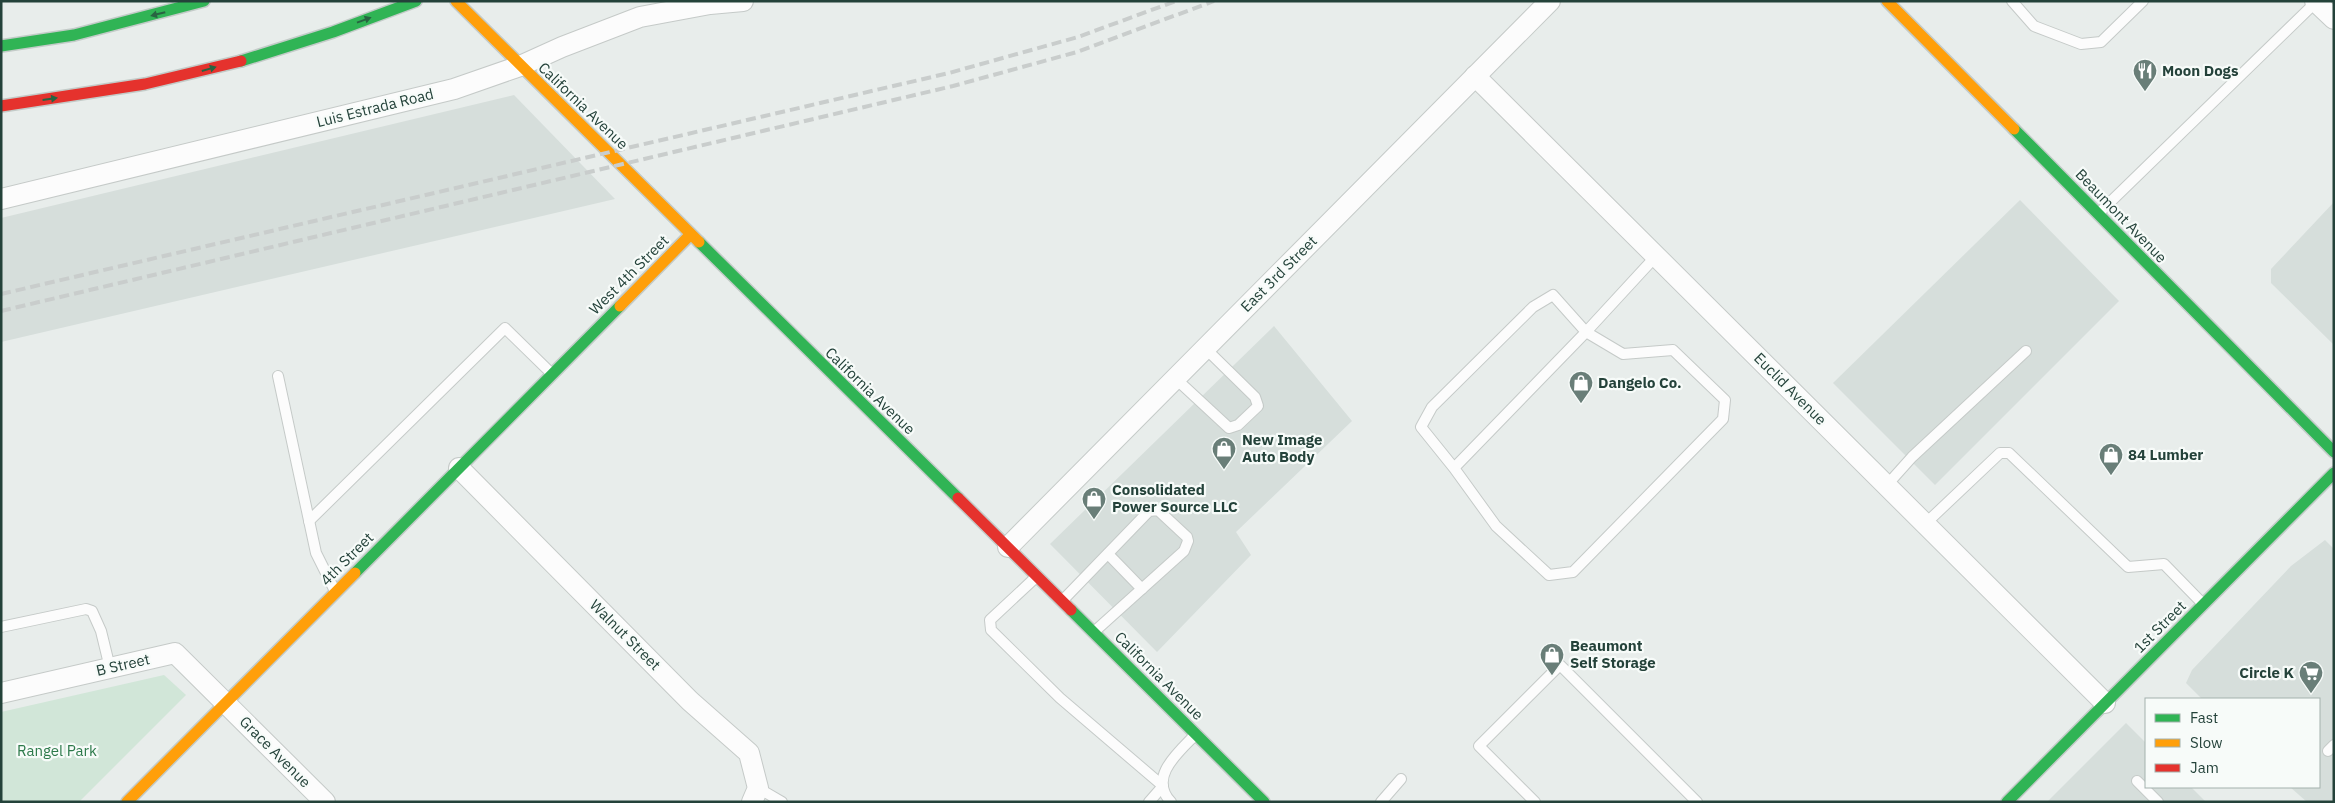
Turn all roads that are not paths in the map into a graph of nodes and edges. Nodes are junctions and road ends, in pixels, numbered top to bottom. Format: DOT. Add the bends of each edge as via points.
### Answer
graph roads {
  1 [pos="204,1"];
  2 [pos="456,1"];
  3 [pos="742,1"];
  4 [pos="1550,1"];
  5 [pos="1887,1"];
  6 [pos="2012,1"];
  7 [pos="2143,1"];
  8 [pos="414,2"];
  9 [pos="2316,2"];
  10 [pos="2334,19"];
  11 [pos="1,46"];
  12 [pos="520,66"];
  13 [pos="1475,76"];
  14 [pos="1,106"];
  15 [pos="1,199"];
  16 [pos="2098,214"];
  17 [pos="690,235"];
  18 [pos="1656,256"];
  19 [pos="1586,332"];
  20 [pos="589,336"];
  21 [pos="1205,348"];
  22 [pos="2026,351"];
  23 [pos="552,374"];
  24 [pos="278,376"];
  25 [pos="1176,378"];
  26 [pos="2334,452"];
  27 [pos="459,468"];
  28 [pos="1454,468"];
  29 [pos="2334,473"];
  30 [pos="1886,485"];
  31 [pos="309,521"];
  32 [pos="1925,524"];
  33 [pos="1008,547"];
  34 [pos="1108,554"];
  35 [pos="1037,576"];
  36 [pos="1142,589"];
  37 [pos="336,592"];
  38 [pos="1062,600"];
  39 [pos="2203,604"];
  40 [pos="1,627"];
  41 [pos="1094,632"];
  42 [pos="110,668"];
  43 [pos="1,693"];
  44 [pos="225,703"];
  45 [pos="2105,703"];
  46 [pos="1196,734"];
  47 [pos="1401,779"];
  48 [pos="2137,781"];
  49 [pos="1163,786"];
  50 [pos="755,795"];
  51 [pos="127,802"];
  52 [pos="325,802"];
  53 [pos="782,802"];
  54 [pos="1149,802"];
  55 [pos="1171,802"];
  56 [pos="1264,802"];
  57 [pos="1381,802"];
  58 [pos="1535,802"];
  59 [pos="1697,802"];
  60 [pos="2007,802"];
  61 [pos="2158,802"];
  1 -- 11 [label="main road, one-way" via="74,35"];
  2 -- 12 [label="main road, California Avenue"];
  3 -- 12 [label="street, Luis Estrada Road" via="640,17"];
  4 -- 13 [label="street, East 3rd Street"];
  5 -- 16 [label="main road, Beaumont Avenue"];
  6 -- 7 [label="lane" via="2034,26 2081,44 2101,42"];
  14 -- 8 [label="main road, one-way" via="191,74 305,41"];
  9 -- 10 [label="street"];
  9 -- 16 [label="lane"];
  12 -- 15 [label="street, Luis Estrada Road" via="454,89"];
  12 -- 17 [label="main road, California Avenue"];
  13 -- 18 [label="street, Euclid Avenue"];
  13 -- 21 [label="street, East 3rd Street"];
  16 -- 26 [label="main road, Beaumont Avenue"];
  17 -- 20 [label="main road, West 4th Street"];
  17 -- 33 [label="main road, California Avenue"];
  18 -- 19 [label="lane"];
  18 -- 30 [label="street, Euclid Avenue"];
  19 -- 28 [label="lane"];
  19 -- 28 [label="lane" via="1553,295 1533,307 1432,407 1421,427"];
  19 -- 28 [label="lane" via="1623,354 1673,350 1725,400 1723,418 1573,572 1549,575 1496,526"];
  20 -- 23 [label="main road, 4th Street"];
  21 -- 25 [label="street, East 3rd Street"];
  21 -- 25 [label="lane" via="1255,397 1258,406 1238,425 1229,428"];
  22 -- 30 [label="lane"];
  23 -- 27 [label="main road, 4th Street"];
  23 -- 31 [label="lane" via="505,328"];
  24 -- 31 [label="lane"];
  25 -- 33 [label="street, East 3rd Street"];
  27 -- 37 [label="main road, 4th Street"];
  27 -- 50 [label="street, Walnut Street" via="690,701 749,753"];
  29 -- 39 [label="main road, 1st Street"];
  30 -- 32 [label="street, Euclid Avenue"];
  31 -- 37 [label="lane" via="316,552"];
  32 -- 39 [label="lane" via="2000,453 2009,453 2128,567 2164,564"];
  32 -- 45 [label="street, Euclid Avenue"];
  33 -- 35 [label="main road, California Avenue"];
  34 -- 36 [label="lane"];
  34 -- 36 [label="lane" via="1154,509 1187,537 1184,551"];
  34 -- 38 [label="lane"];
  35 -- 38 [label="main road, California Avenue"];
  35 -- 49 [label="lane" via="990,620 991,630 1060,698"];
  36 -- 41 [label="lane"];
  37 -- 44 [label="main road, 4th Street"];
  38 -- 41 [label="main road, California Avenue"];
  39 -- 45 [label="main road, 1st Street"];
  40 -- 42 [label="lane" via="86,609 92,611"];
  41 -- 46 [label="main road, California Avenue"];
  42 -- 43 [label="street, B Street"];
  42 -- 44 [label="street, B Street" via="175,653"];
  44 -- 51 [label="main road, 4th Street"];
  44 -- 52 [label="street, Grace Avenue"];
  45 -- 60 [label="main road, 1st Street"];
  46 -- 49 [label="lane" via="1169,762 1163,774"];
  46 -- 56 [label="main road, California Avenue"];
  47 -- 57 [label="lane"];
  48 -- 61 [label="lane"];
  49 -- 54 [label="lane"];
  49 -- 55 [label="lane"];
  50 -- 53 [label="lane, Walnut Street"];
  58 -- 59 [label="lane" via="1479,746 1560,665"];
}
